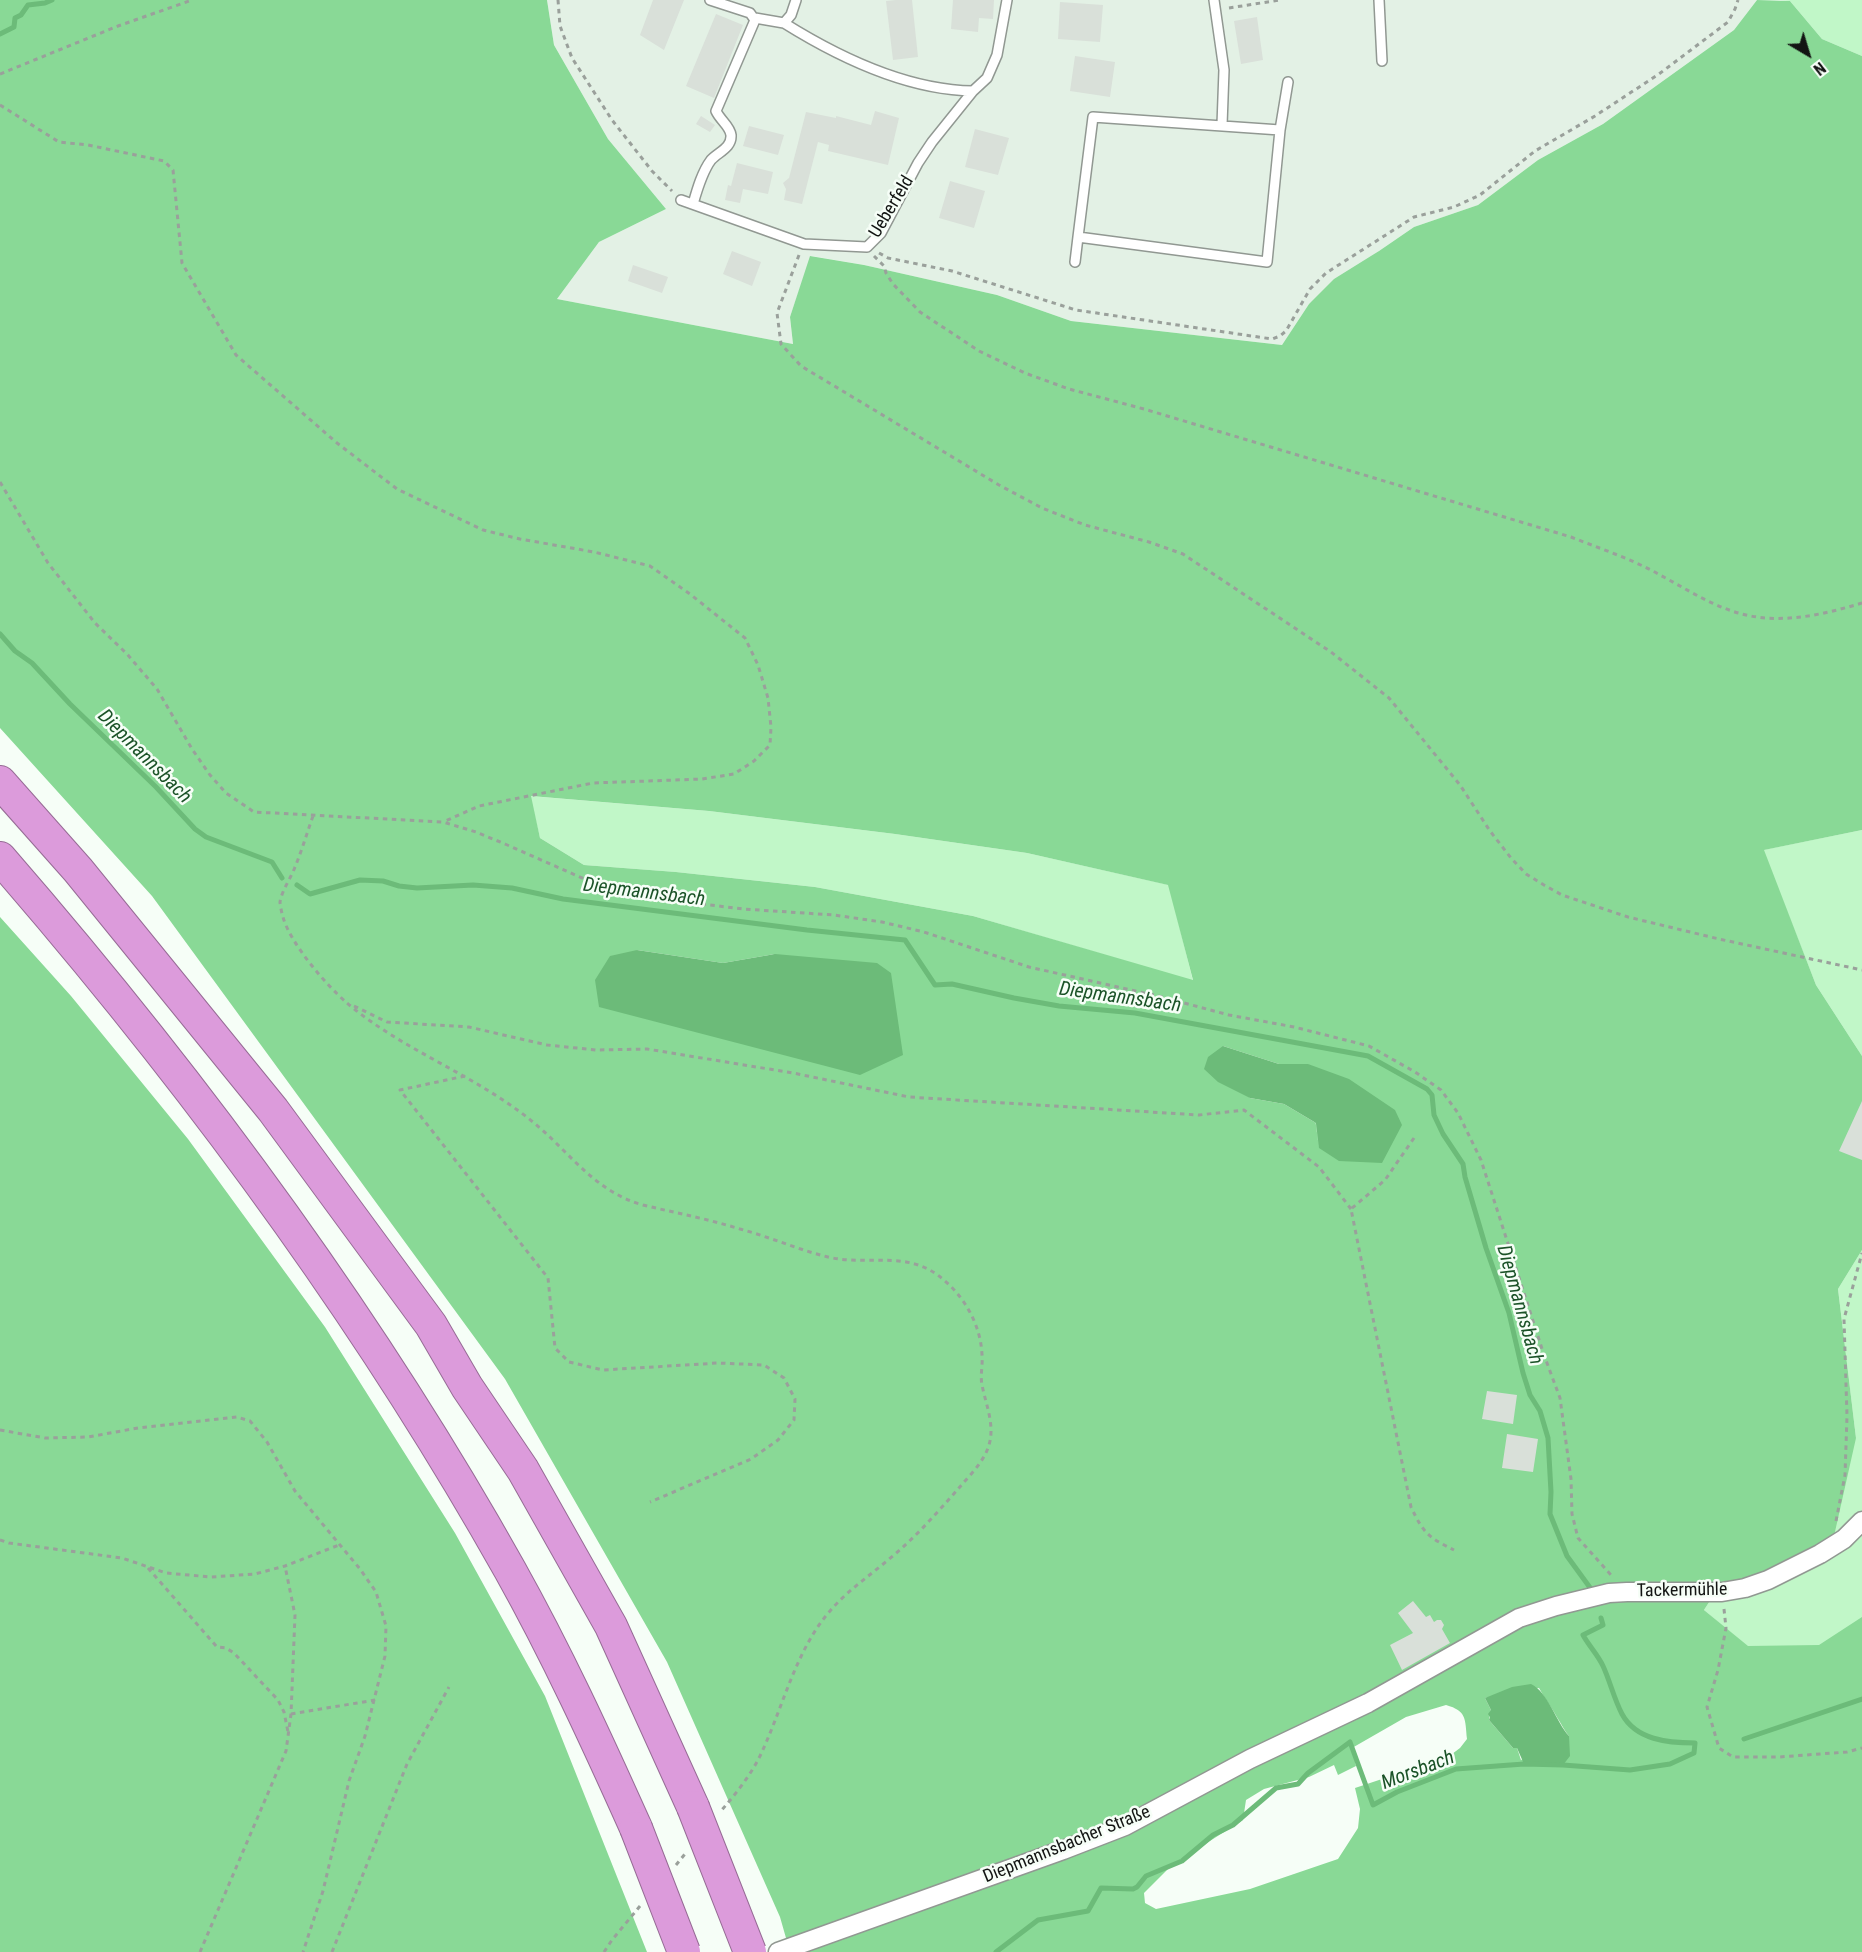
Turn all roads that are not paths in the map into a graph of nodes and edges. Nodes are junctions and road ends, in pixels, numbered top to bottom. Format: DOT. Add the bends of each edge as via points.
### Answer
graph roads {
  1 [pos="710,0"];
  2 [pos="796,0"];
  3 [pos="1007,0"];
  4 [pos="1379,0"];
  5 [pos="1215,5"];
  6 [pos="755,18"];
  7 [pos="784,23"];
  8 [pos="1382,61"];
  9 [pos="1288,82"];
  10 [pos="973,91"];
  11 [pos="1222,125"];
  12 [pos="1280,130"];
  13 [pos="681,201"];
  14 [pos="693,204"];
  15 [pos="1078,237"];
  16 [pos="1075,262"];
  17 [pos="0,782"];
  18 [pos="0,858"];
  19 [pos="1862,1521"];
  20 [pos="1378,1698"];
  21 [pos="684,1952"];
  22 [pos="750,1952"];
  23 [pos="778,1952"];
  1 -- 6 [label="lane"];
  2 -- 7 [label="lane"];
  3 -- 10 [label="lane, Ueberfeld" via="992,68"];
  4 -- 8 [label="lane"];
  5 -- 11 [label="lane" via="1224,70"];
  6 -- 7 [label="lane"];
  6 -- 14 [label="lane" via="716,111 731,132 730,141 707,166"];
  7 -- 10 [label="lane" via="835,53 906,80 950,91"];
  9 -- 12 [label="lane"];
  10 -- 14 [label="lane, Ueberfeld" via="918,163 881,233 866,247 804,244"];
  11 -- 12 [label="lane"];
  11 -- 15 [label="lane" via="1093,117"];
  12 -- 15 [label="lane" via="1266,262"];
  13 -- 14 [label="lane, Ueberfeld"];
  15 -- 16 [label="lane"];
  17 -- 22 [label="highway, bridge" via="92,887 273,1110 431,1325 523,1470 611,1626 704,1813"];
  18 -- 21 [label="highway, bridge" via="134,1018 231,1143 306,1246 418,1415 511,1572 565,1674 636,1828"];
  19 -- 20 [label="street, Tackermühle" via="1844,1539 1796,1568 1745,1588 1722,1593 1609,1593 1519,1618"];
  20 -- 23 [label="street, Diepmannsbacher Straße" via="1250,1759 1125,1826"];
}
